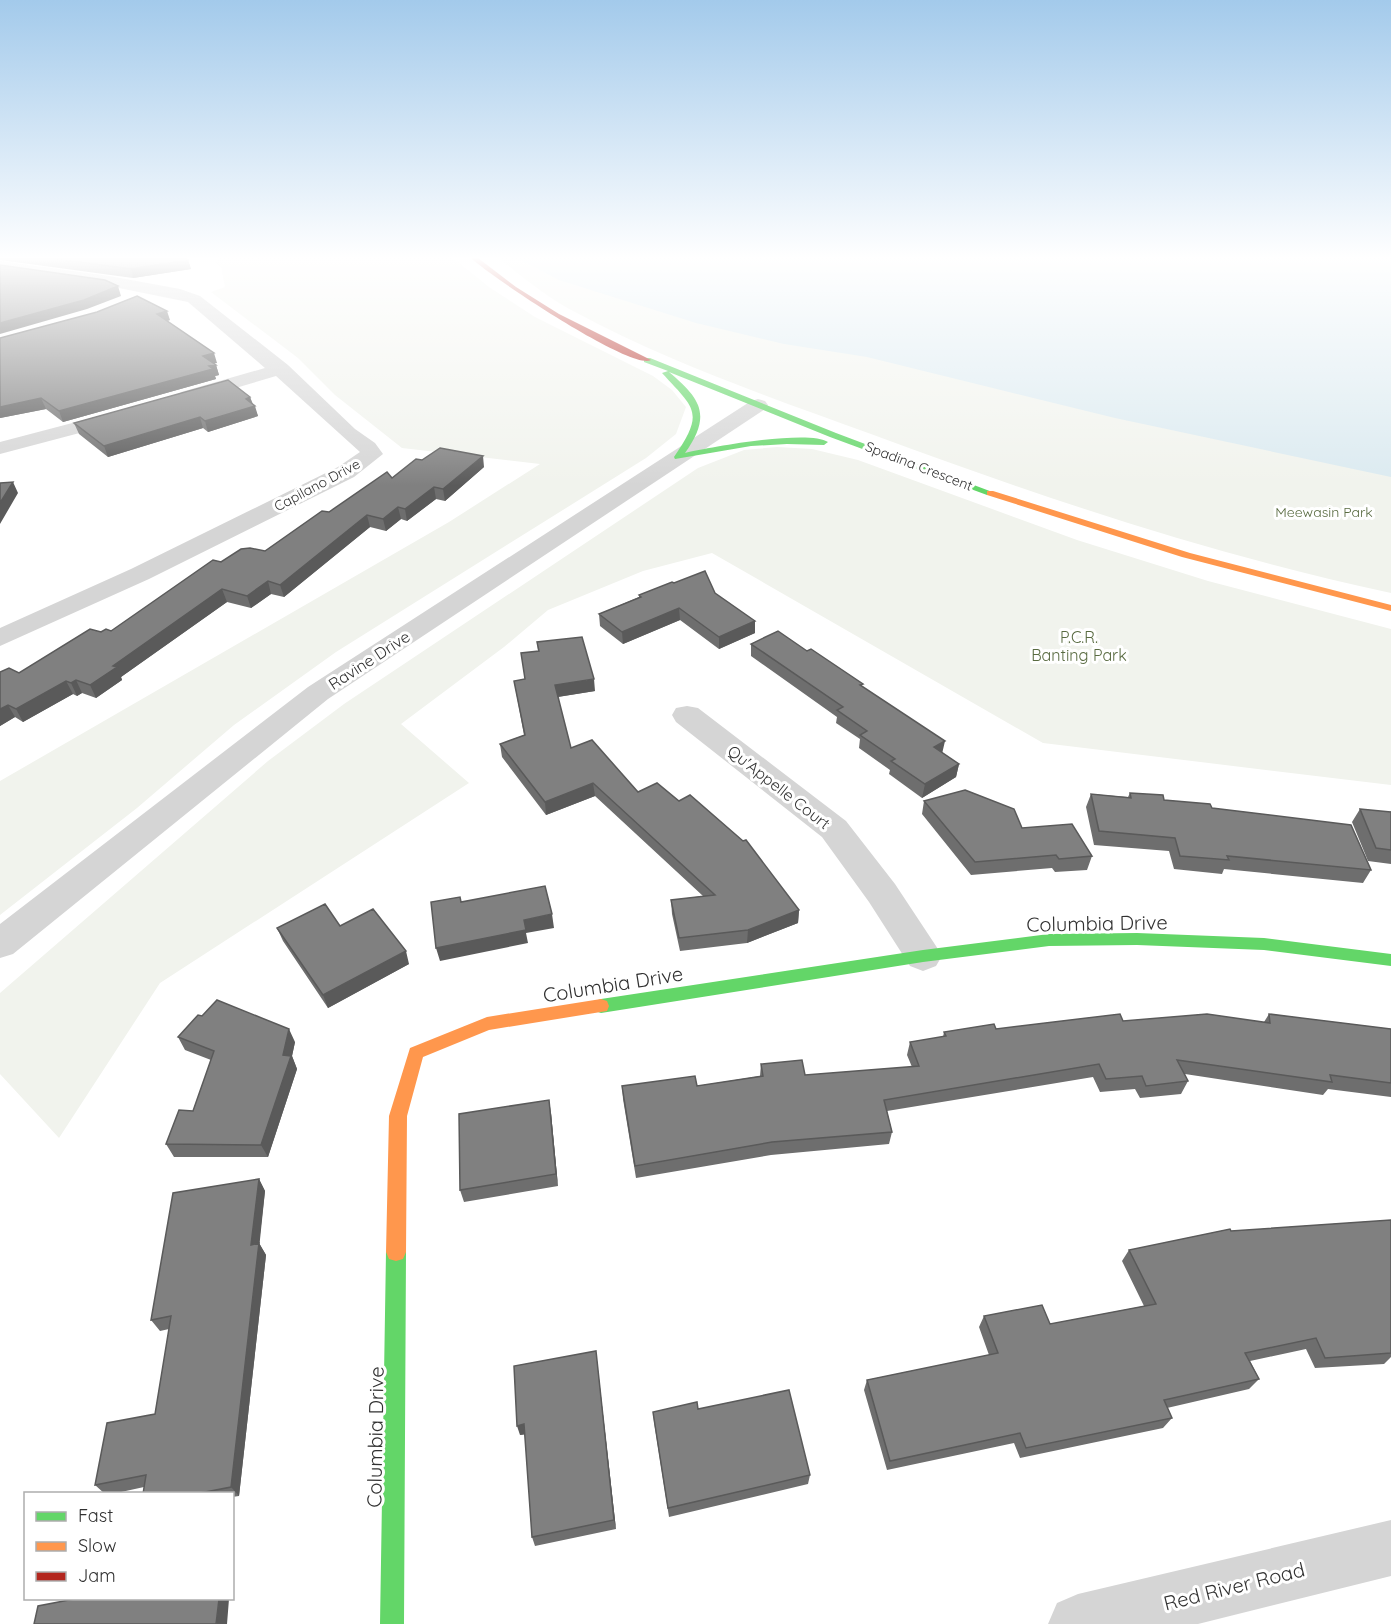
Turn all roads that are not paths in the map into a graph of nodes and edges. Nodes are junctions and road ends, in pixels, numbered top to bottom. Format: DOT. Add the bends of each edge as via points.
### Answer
graph roads {
  1 [pos="237,334"];
  2 [pos="596,334"];
  3 [pos="653,363"];
  4 [pos="281,369"];
  5 [pos="164,403"];
  6 [pos="758,405"];
  7 [pos="141,410"];
  8 [pos="3,448"];
  9 [pos="678,457"];
  10 [pos="914,465"];
  11 [pos="1391,608"];
  12 [pos="0,638"];
  13 [pos="687,715"];
  14 [pos="0,944"];
  15 [pos="923,956"];
  16 [pos="1391,960"];
  17 [pos="1391,1548"];
  18 [pos="392,1624"];
  19 [pos="1078,1624"];
  1 -- 4 [label="street, Capilano Drive"];
  2 -- 3 [label="street, Spadina Crescent"];
  3 -- 6 [label="street, Spadina Crescent"];
  3 -- 9 [label="street" via="682,385 699,410 696,434"];
  4 -- 5 [label="street"];
  4 -- 12 [label="street, Capilano Drive" via="354,438 369,447 372,454 346,472 140,574"];
  6 -- 9 [label="street, Ravine Drive"];
  6 -- 10 [label="street, Spadina Crescent"];
  7 -- 8 [label="street"];
  9 -- 10 [label="street" via="737,442 786,439 826,442"];
  9 -- 14 [label="street, Ravine Drive" via="318,693"];
  10 -- 11 [label="street, Spadina Crescent" via="1118,535"];
  13 -- 15 [label="street, Qu'Appelle Court" via="834,829"];
  15 -- 16 [label="street, Columbia Drive" via="1049,940 1137,939 1264,944"];
  15 -- 18 [label="street, Columbia Drive" via="487,1024 416,1053 398,1116"];
  17 -- 19 [label="street, Red River Road"];
}
